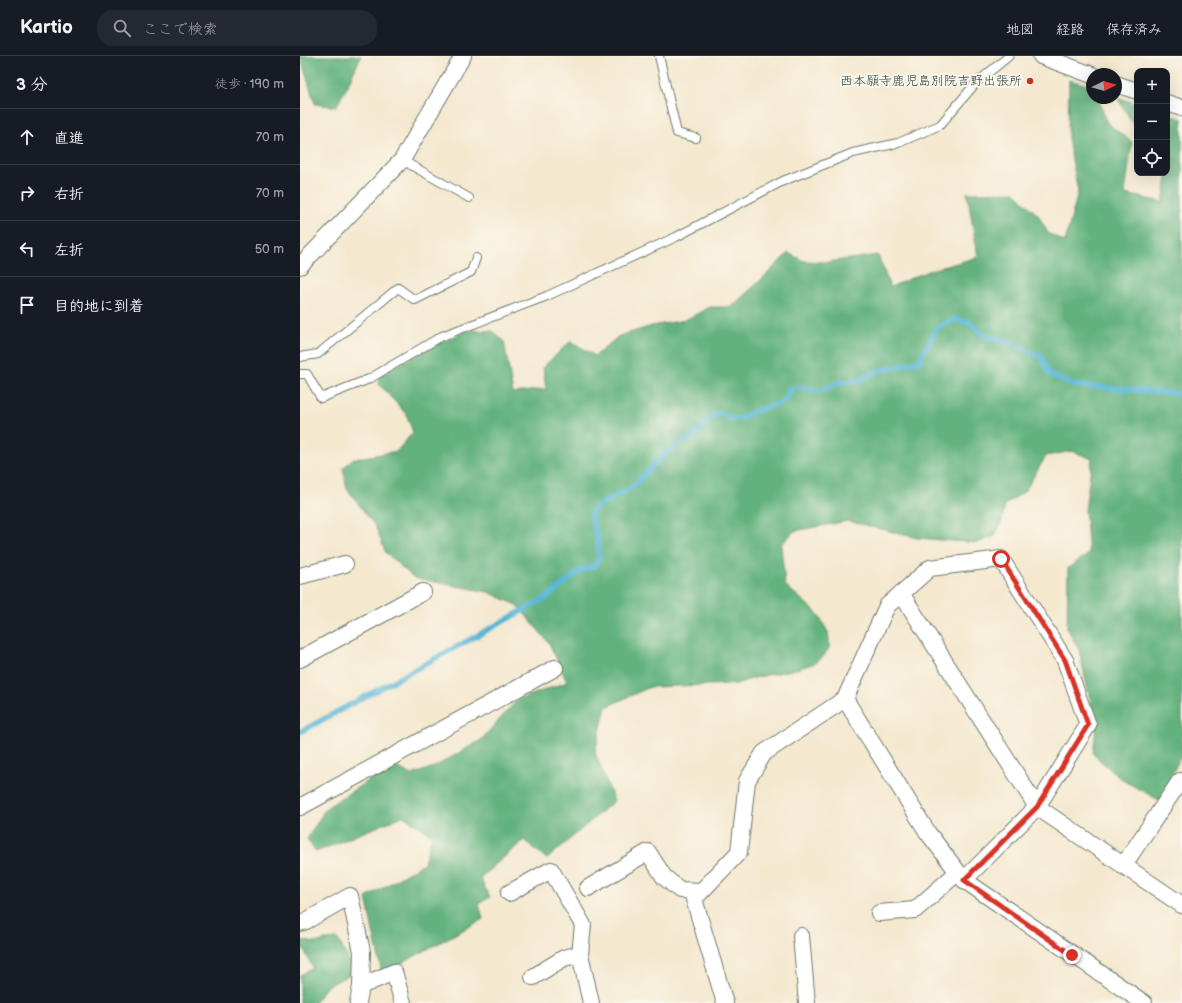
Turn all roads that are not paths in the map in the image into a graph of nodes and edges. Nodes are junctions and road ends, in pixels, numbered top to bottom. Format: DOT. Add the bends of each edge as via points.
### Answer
graph roads {
  1 [pos="463,56"];
  2 [pos="659,56"];
  3 [pos="1009,56"];
  4 [pos="1041,56"];
  5 [pos="1086,73"];
  6 [pos="1122,86"];
  7 [pos="1134,90"];
  8 [pos="1170,103"];
  9 [pos="1182,108"];
  10 [pos="696,138"];
  11 [pos="402,160"];
  12 [pos="469,198"];
  13 [pos="476,258"];
  14 [pos="300,266"];
  15 [pos="300,357"];
  16 [pos="300,374"];
  17 [pos="345,564"];
  18 [pos="300,576"];
  19 [pos="423,592"];
  20 [pos="901,593"];
  21 [pos="300,659"];
  22 [pos="555,668"];
  23 [pos="845,699"];
  24 [pos="1182,782"];
  25 [pos="300,807"];
  26 [pos="1037,807"];
  27 [pos="1123,866"];
  28 [pos="961,876"];
  29 [pos="588,888"];
  30 [pos="700,892"];
  31 [pos="509,894"];
  32 [pos="1182,905"];
  33 [pos="879,913"];
  34 [pos="300,923"];
  35 [pos="801,936"];
  36 [pos="580,954"];
  37 [pos="533,977"];
  38 [pos="361,986"];
  39 [pos="358,1003"];
  40 [pos="403,1003"];
  41 [pos="591,1003"];
  42 [pos="725,1003"];
  43 [pos="807,1003"];
  44 [pos="1144,1003"];
  1 -- 11 [label="street"];
  2 -- 10 [label="lane" via="678,133"];
  3 -- 16 [label="lane" via="976,82 940,125 898,143 853,153 783,181 676,237 547,296 442,336 369,379 321,398 307,374"];
  4 -- 5 [label="street"];
  6 -- 7 [label="street"];
  8 -- 9 [label="street"];
  11 -- 12 [label="lane"];
  11 -- 14 [label="street"];
  13 -- 15 [label="lane" via="471,272 415,300 398,288 318,354"];
  17 -- 18 [label="street"];
  19 -- 21 [label="street"];
  20 -- 23 [label="street" via="887,606"];
  20 -- 26 [label="street"];
  20 -- 26 [label="street" via="930,568 1001,559 1065,660 1088,725"];
  22 -- 25 [label="street"];
  23 -- 28 [label="street" via="928,833"];
  23 -- 30 [label="street" via="764,753 747,781 739,852"];
  24 -- 27 [label="street" via="1180,781"];
  26 -- 27 [label="street"];
  26 -- 28 [label="street"];
  27 -- 32 [label="street"];
  28 -- 33 [label="street" via="916,910"];
  28 -- 44 [label="street"];
  29 -- 30 [label="street" via="648,852 664,876 680,890"];
  30 -- 42 [label="street" via="694,899"];
  31 -- 36 [label="street" via="551,870 583,925"];
  34 -- 38 [label="street" via="350,896 362,952"];
  35 -- 43 [label="street"];
  36 -- 37 [label="street" via="564,958"];
  36 -- 41 [label="street"];
  38 -- 39 [label="street"];
  38 -- 40 [label="street" via="394,972"];
}
